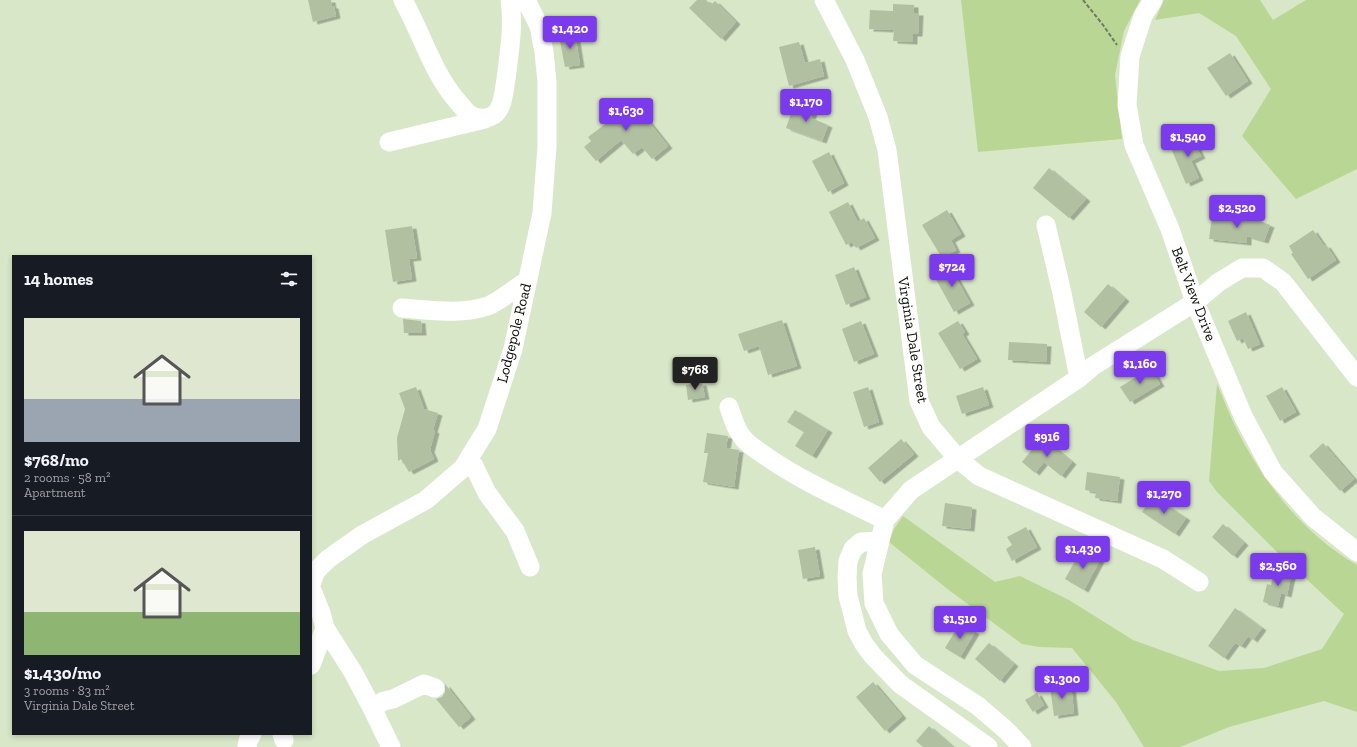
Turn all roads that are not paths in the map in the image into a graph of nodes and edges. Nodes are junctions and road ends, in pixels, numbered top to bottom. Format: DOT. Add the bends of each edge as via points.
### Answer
graph roads {
  1 [pos="403,0"];
  2 [pos="510,0"];
  3 [pos="526,0"];
  4 [pos="824,0"];
  5 [pos="1153,0"];
  6 [pos="487,118"];
  7 [pos="389,142"];
  8 [pos="1046,226"];
  9 [pos="527,281"];
  10 [pos="1195,302"];
  11 [pos="402,308"];
  12 [pos="1357,377"];
  13 [pos="1079,378"];
  14 [pos="729,407"];
  15 [pos="469,458"];
  16 [pos="958,459"];
  17 [pos="885,520"];
  18 [pos="880,541"];
  19 [pos="1357,552"];
  20 [pos="530,567"];
  21 [pos="312,581"];
  22 [pos="1199,582"];
  23 [pos="312,590"];
  24 [pos="325,628"];
  25 [pos="312,662"];
  26 [pos="434,688"];
  27 [pos="372,708"];
  28 [pos="251,735"];
  29 [pos="247,747"];
  30 [pos="391,747"];
  31 [pos="988,747"];
  32 [pos="1022,747"];
  1 -- 6 [label="street" via="448,91 468,114 480,119"];
  2 -- 6 [label="street" via="510,51 503,98 499,110"];
  3 -- 9 [label="street, Lodgepole Road" via="539,26 547,82 547,146 542,213"];
  4 -- 16 [label="street, Virginia Dale Street" via="855,60 888,150 920,401 931,427"];
  5 -- 10 [label="street, Belt View Drive" via="1143,16 1130,56 1126,105 1134,145 1170,229"];
  6 -- 7 [label="street"];
  8 -- 13 [label="street"];
  9 -- 11 [label="street" via="489,306 444,312"];
  9 -- 15 [label="street, Lodgepole Road" via="513,349 490,422"];
  10 -- 12 [label="street" via="1219,282 1242,268 1263,268 1283,282"];
  10 -- 13 [label="street" via="1093,366"];
  10 -- 19 [label="street, Belt View Drive" via="1243,416 1273,472 1313,517"];
  13 -- 16 [label="street"];
  14 -- 17 [label="street" via="742,438 754,448 782,467"];
  15 -- 20 [label="street" via="487,493 515,531"];
  15 -- 21 [label="street, Lodgepole Road" via="463,468 426,500 362,535 328,559 316,571"];
  16 -- 17 [label="street" via="911,490"];
  16 -- 22 [label="street, Virginia Dale Street" via="979,476 1163,559"];
  17 -- 18 [label="street"];
  18 -- 31 [label="street" via="861,542 853,549 848,561 848,596 857,632 873,656 900,684"];
  18 -- 32 [label="street" via="872,574 874,603 889,634 915,665 978,706"];
  23 -- 24 [label="street"];
  24 -- 25 [label="street"];
  24 -- 27 [label="street"];
  26 -- 27 [label="street" via="424,684 416,686"];
  27 -- 30 [label="street"];
  28 -- 29 [label="street"];
}
